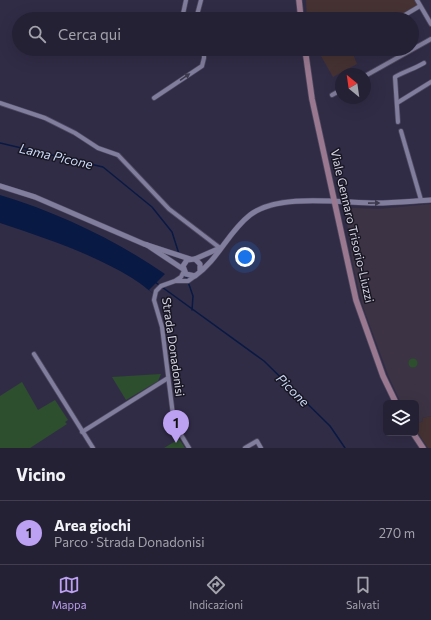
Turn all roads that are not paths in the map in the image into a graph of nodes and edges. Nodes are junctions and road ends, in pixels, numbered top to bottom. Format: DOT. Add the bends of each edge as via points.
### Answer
graph roads {
  1 [pos="186,0"];
  2 [pos="201,0"];
  3 [pos="299,0"];
  4 [pos="417,0"];
  5 [pos="420,6"];
  6 [pos="185,12"];
  7 [pos="198,12"];
  8 [pos="301,12"];
  9 [pos="410,12"];
  10 [pos="431,24"];
  11 [pos="431,39"];
  12 [pos="419,46"];
  13 [pos="203,56"];
  14 [pos="306,56"];
  15 [pos="401,56"];
  16 [pos="424,63"];
  17 [pos="371,73"];
  18 [pos="431,82"];
  19 [pos="335,93"];
  20 [pos="332,95"];
  21 [pos="154,98"];
  22 [pos="0,103"];
  23 [pos="397,103"];
  24 [pos="398,122"];
  25 [pos="401,131"];
  26 [pos="0,186"];
  27 [pos="421,200"];
  28 [pos="431,200"];
  29 [pos="335,202"];
  30 [pos="144,244"];
  31 [pos="220,248"];
  32 [pos="193,259"];
  33 [pos="183,270"];
  34 [pos="200,271"];
  35 [pos="195,276"];
  36 [pos="175,281"];
  37 [pos="34,354"];
  38 [pos="168,378"];
  39 [pos="395,400"];
  40 [pos="82,432"];
  41 [pos="415,436"];
  42 [pos="93,448"];
  43 [pos="189,448"];
  44 [pos="244,448"];
  45 [pos="261,448"];
  46 [pos="422,448"];
  1 -- 6 [label="street"];
  2 -- 7 [label="street"];
  3 -- 8 [label="main road"];
  4 -- 5 [label="street"];
  5 -- 9 [label="street"];
  5 -- 10 [label="street"];
  11 -- 12 [label="street"];
  21 -- 13 [label="street, one-way" via="202,66"];
  14 -- 29 [label="main road, Viale Gennaro Trisorio-Liuzzi" via="312,99"];
  15 -- 17 [label="street"];
  16 -- 23 [label="street" via="395,77"];
  18 -- 23 [label="street"];
  19 -- 20 [label="street"];
  22 -- 31 [label="street" via="45,118 98,148 118,155 169,209"];
  23 -- 24 [label="street"];
  25 -- 27 [label="street"];
  26 -- 30 [label="street" via="35,197"];
  27 -- 28 [label="street"];
  29 -- 27 [label="street, one-way" via="379,203"];
  29 -- 31 [label="street" via="281,203 266,206 248,217"];
  29 -- 39 [label="main road, Viale Gennaro Trisorio-Liuzzi" via="356,300 383,376"];
  30 -- 32 [label="street"];
  30 -- 33 [label="street"];
  31 -- 32 [label="street"];
  31 -- 34 [label="street" via="218,254"];
  32 -- 33 [label="street" via="184,262"];
  32 -- 34 [label="street" via="200,264"];
  33 -- 35 [label="street" via="189,276"];
  33 -- 36 [label="street, Strada Donadonisi" via="181,277"];
  34 -- 35 [label="street"];
  35 -- 36 [label="street, Strada Donadonisi" via="188,281"];
  36 -- 38 [label="street, Strada Donadonisi" via="161,286 155,297 162,327"];
  37 -- 40 [label="street"];
  38 -- 40 [label="street"];
  38 -- 43 [label="street, Strada Donadonisi" via="174,424"];
  40 -- 42 [label="street"];
  41 -- 46 [label="main road"];
  44 -- 45 [label="street" via="257,441"];
}
